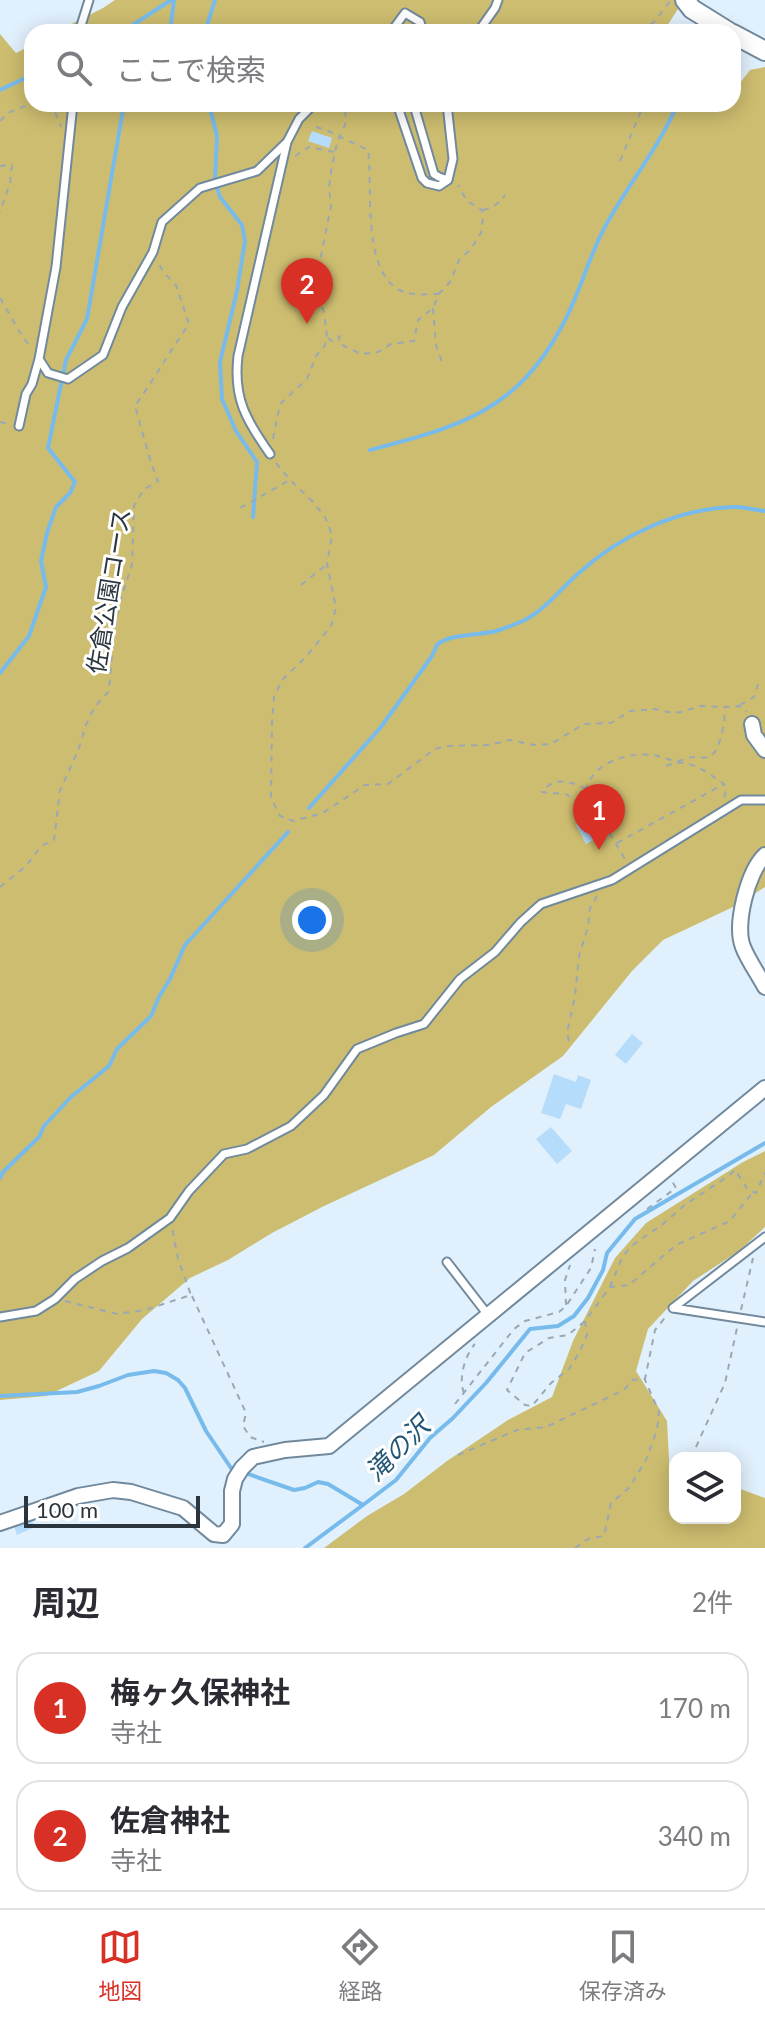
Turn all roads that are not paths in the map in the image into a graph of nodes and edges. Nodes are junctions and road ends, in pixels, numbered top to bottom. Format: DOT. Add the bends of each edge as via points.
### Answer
graph roads {
  1 [pos="89,0"];
  2 [pos="498,0"];
  3 [pos="685,0"];
  4 [pos="82,24"];
  5 [pos="397,24"];
  6 [pos="421,24"];
  7 [pos="484,24"];
  8 [pos="716,24"];
  9 [pos="741,38"];
  10 [pos="765,51"];
  11 [pos="72,112"];
  12 [pos="306,112"];
  13 [pos="400,112"];
  14 [pos="416,112"];
  15 [pos="448,112"];
  16 [pos="287,142"];
  17 [pos="448,180"];
  18 [pos="39,359"];
  19 [pos="19,426"];
  20 [pos="270,454"];
  21 [pos="752,724"];
  22 [pos="765,750"];
  23 [pos="765,800"];
  24 [pos="765,855"];
  25 [pos="765,987"];
  26 [pos="765,1088"];
  27 [pos="765,1237"];
  28 [pos="447,1262"];
  29 [pos="488,1315"];
  30 [pos="0,1317"];
  31 [pos="765,1322"];
  32 [pos="0,1523"];
  1 -- 4 [label="lane"];
  2 -- 7 [label="lane"];
  3 -- 8 [label="street"];
  5 -- 6 [label="lane" via="405,13"];
  9 -- 10 [label="street"];
  11 -- 18 [label="lane" via="56,267"];
  12 -- 16 [label="lane"];
  13 -- 17 [label="lane" via="422,178 439,186"];
  14 -- 17 [label="lane" via="434,174"];
  15 -- 17 [label="lane" via="453,159"];
  16 -- 18 [label="lane" via="257,171 200,188 162,222 103,355 68,379 48,373"];
  16 -- 20 [label="lane" via="236,375 246,418"];
  18 -- 19 [label="lane"];
  21 -- 22 [label="street"];
  23 -- 30 [label="lane" via="741,800 612,880 541,904 460,979 424,1024 357,1049 324,1095 291,1126 247,1149 224,1154 170,1218 75,1279 55,1299 36,1311"];
  24 -- 25 [label="street" via="740,915 741,944"];
  26 -- 29 [label="street"];
  27 -- 31 [label="lane" via="673,1308"];
  28 -- 29 [label="lane"];
  29 -- 32 [label="street" via="329,1446 253,1457 238,1474 232,1524 223,1535 214,1534 183,1508 113,1490 78,1496"];
}
